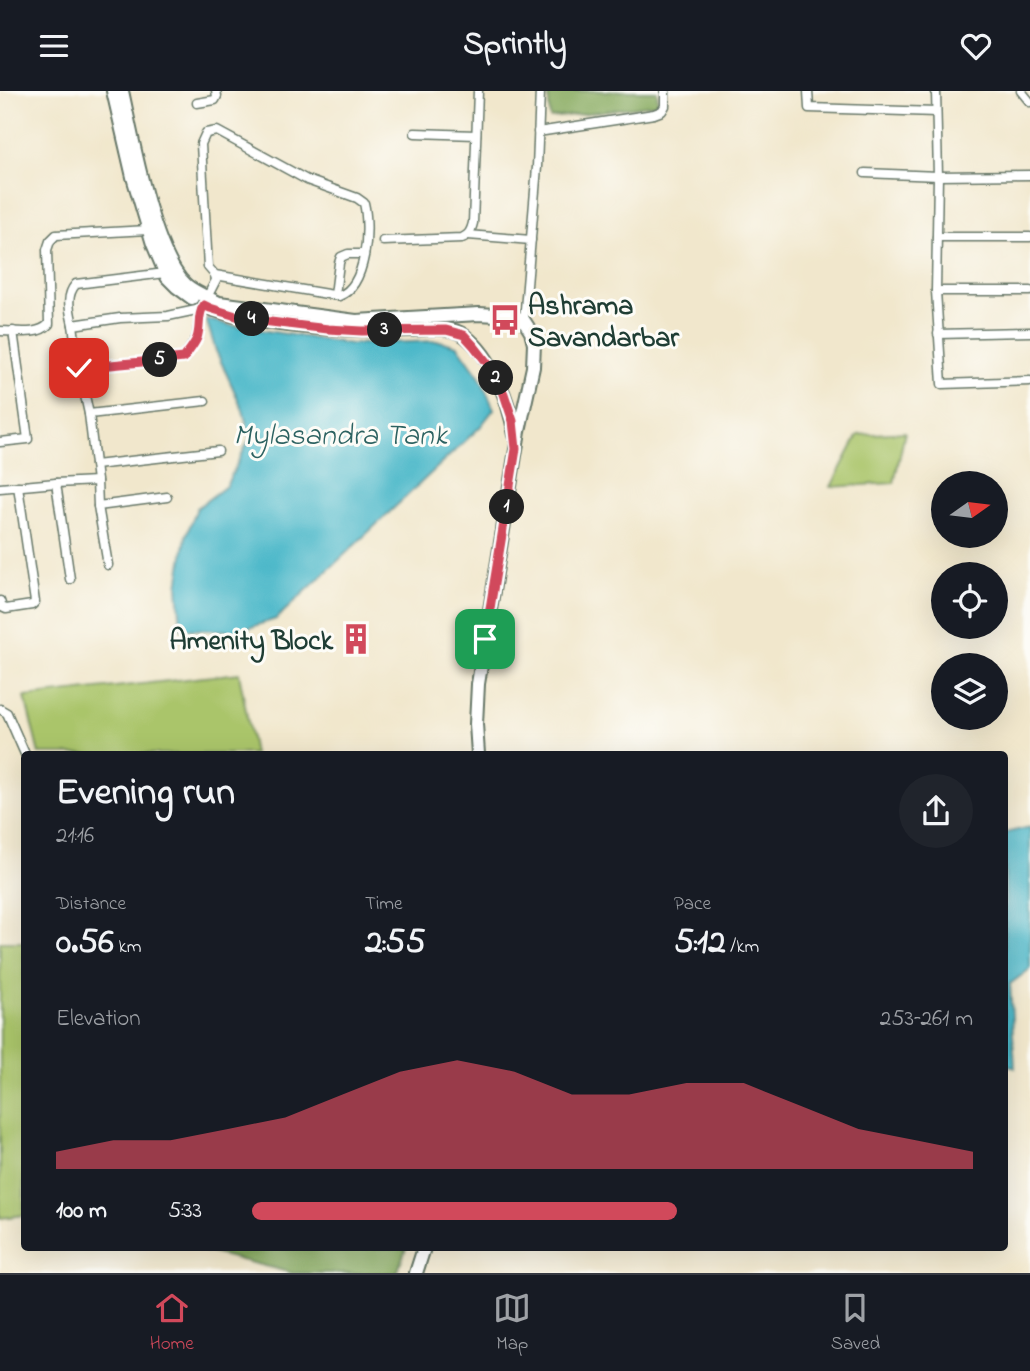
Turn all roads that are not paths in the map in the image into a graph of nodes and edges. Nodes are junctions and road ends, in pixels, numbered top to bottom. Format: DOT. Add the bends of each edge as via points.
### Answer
graph roads {
  1 [pos="113,91"];
  2 [pos="122,91"];
  3 [pos="216,91"];
  4 [pos="478,91"];
  5 [pos="540,91"];
  6 [pos="665,91"];
  7 [pos="808,91"];
  8 [pos="936,91"];
  9 [pos="1021,91"];
  10 [pos="1030,102"];
  11 [pos="197,103"];
  12 [pos="936,112"];
  13 [pos="538,132"];
  14 [pos="415,133"];
  15 [pos="476,135"];
  16 [pos="865,173"];
  17 [pos="938,176"];
  18 [pos="1030,176"];
  19 [pos="148,230"];
  20 [pos="468,235"];
  21 [pos="937,236"];
  22 [pos="1030,237"];
  23 [pos="531,240"];
  24 [pos="383,241"];
  25 [pos="364,254"];
  26 [pos="165,273"];
  27 [pos="215,275"];
  28 [pos="936,291"];
  29 [pos="1030,291"];
  30 [pos="335,295"];
  31 [pos="204,304"];
  32 [pos="524,321"];
  33 [pos="73,325"];
  34 [pos="0,331"];
  35 [pos="13,331"];
  36 [pos="1030,332"];
  37 [pos="939,334"];
  38 [pos="79,368"];
  39 [pos="1030,381"];
  40 [pos="205,401"];
  41 [pos="89,414"];
  42 [pos="0,442"];
  43 [pos="516,449"];
  44 [pos="218,451"];
  45 [pos="94,465"];
  46 [pos="97,481"];
  47 [pos="56,483"];
  48 [pos="18,486"];
  49 [pos="0,488"];
  50 [pos="167,497"];
  51 [pos="98,506"];
  52 [pos="108,565"];
  53 [pos="70,579"];
  54 [pos="0,601"];
  55 [pos="0,709"];
  56 [pos="24,751"];
  57 [pos="478,751"];
  58 [pos="423,1251"];
  59 [pos="416,1273"];
  1 -- 19 [label="main road"];
  2 -- 31 [label="main road" via="156,227 174,269"];
  3 -- 11 [label="street" via="215,100"];
  4 -- 15 [label="street"];
  5 -- 13 [label="street"];
  6 -- 13 [label="street" via="665,106 654,114"];
  7 -- 12 [label="street" via="809,108"];
  8 -- 12 [label="street"];
  9 -- 10 [label="street"];
  12 -- 17 [label="street"];
  13 -- 23 [label="street"];
  14 -- 15 [label="street"];
  15 -- 20 [label="street" via="473,223"];
  16 -- 17 [label="street"];
  17 -- 18 [label="street"];
  17 -- 21 [label="street"];
  19 -- 26 [label="main road"];
  19 -- 35 [label="street" via="56,235 47,250 49,324 33,332"];
  20 -- 23 [label="street"];
  20 -- 24 [label="street"];
  21 -- 22 [label="street"];
  21 -- 28 [label="street"];
  23 -- 32 [label="street"];
  25 -- 27 [label="street" via="364,203 307,180 217,131 206,133 201,144 208,267"];
  25 -- 30 [label="street" via="353,286 347,293"];
  25 -- 30 [label="street" via="341,257"];
  26 -- 31 [label="main road" via="177,288"];
  26 -- 33 [label="street" via="76,284 69,303"];
  27 -- 30 [label="street"];
  27 -- 31 [label="street"];
  28 -- 29 [label="street"];
  28 -- 37 [label="street"];
  31 -- 32 [label="main road" via="356,321 479,314"];
  31 -- 33 [label="street" via="168,316"];
  31 -- 38 [label="street" via="197,337 184,358"];
  31 -- 43 [label="main road" via="246,319 328,329 439,329 464,335 484,357 501,388 513,421"];
  32 -- 43 [label="main road" via="534,344 533,367"];
  33 -- 38 [label="street"];
  34 -- 35 [label="street"];
  35 -- 42 [label="street" via="28,439"];
  36 -- 37 [label="street"];
  37 -- 39 [label="street" via="942,384"];
  38 -- 41 [label="street"];
  40 -- 41 [label="street"];
  41 -- 45 [label="street"];
  43 -- 57 [label="main road" via="478,684"];
  44 -- 45 [label="street"];
  45 -- 46 [label="street"];
  46 -- 47 [label="street"];
  46 -- 51 [label="street"];
  47 -- 48 [label="street"];
  47 -- 53 [label="street"];
  48 -- 49 [label="street"];
  48 -- 54 [label="street" via="34,602 6,609"];
  50 -- 51 [label="street"];
  51 -- 52 [label="street"];
  55 -- 56 [label="street" via="7,713"];
  58 -- 59 [label="main road"];
}
